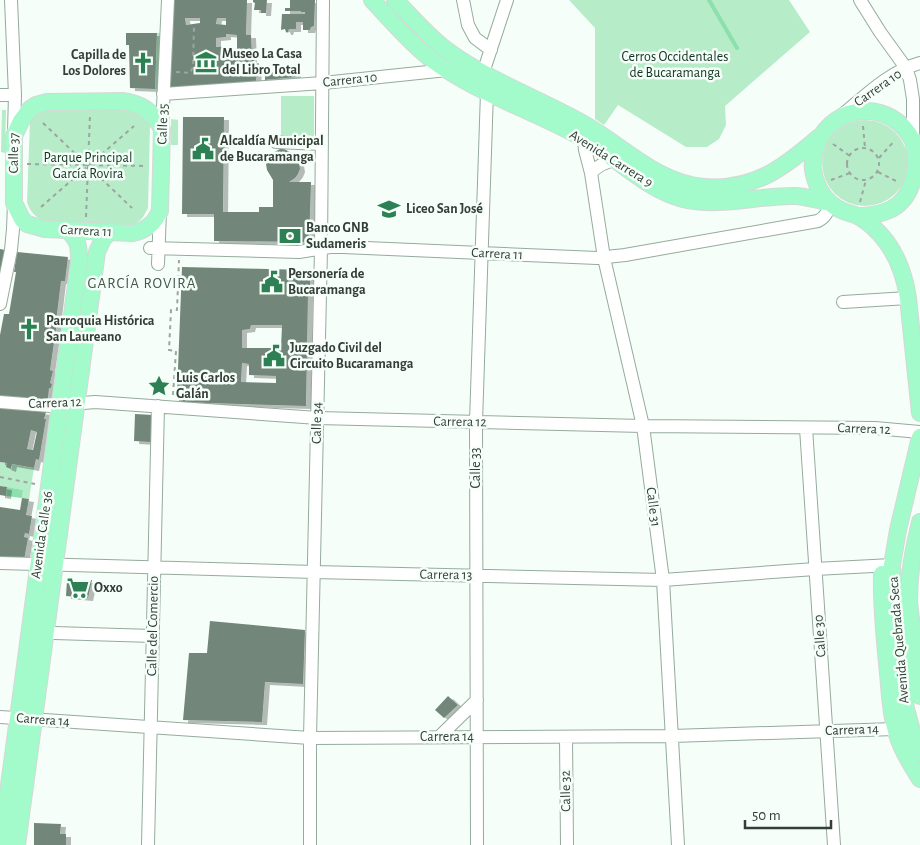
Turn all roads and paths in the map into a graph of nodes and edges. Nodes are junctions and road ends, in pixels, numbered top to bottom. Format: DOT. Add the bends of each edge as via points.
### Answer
graph roads {
  1 [pos="11,0"];
  2 [pos="168,0"];
  3 [pos="323,0"];
  4 [pos="372,0"];
  5 [pos="395,0"];
  6 [pos="463,0"];
  7 [pos="507,0"];
  8 [pos="860,0"];
  9 [pos="194,24"];
  10 [pos="491,50"];
  11 [pos="920,63"];
  12 [pos="906,68"];
  13 [pos="447,70"];
  14 [pos="171,71"];
  15 [pos="483,72"];
  16 [pos="322,83"];
  17 [pos="487,92"];
  18 [pos="0,94"];
  19 [pos="164,94"];
  20 [pos="15,95"];
  21 [pos="861,111"];
  22 [pos="90,114"];
  23 [pos="839,118"];
  24 [pos="920,120"];
  25 [pos="43,122"];
  26 [pos="134,126"];
  27 [pos="162,129"];
  28 [pos="583,131"];
  29 [pos="909,135"];
  30 [pos="14,136"];
  31 [pos="820,136"];
  32 [pos="276,142"];
  33 [pos="322,144"];
  34 [pos="865,148"];
  35 [pos="850,156"];
  36 [pos="878,158"];
  37 [pos="616,160"];
  38 [pos="25,164"];
  39 [pos="88,165"];
  40 [pos="148,166"];
  41 [pos="878,172"];
  42 [pos="591,173"];
  43 [pos="850,174"];
  44 [pos="866,180"];
  45 [pos="817,184"];
  46 [pos="916,191"];
  47 [pos="14,203"];
  48 [pos="830,203"];
  49 [pos="40,206"];
  50 [pos="132,208"];
  51 [pos="160,211"];
  52 [pos="857,216"];
  53 [pos="86,225"];
  54 [pos="67,230"];
  55 [pos="110,232"];
  56 [pos="127,233"];
  57 [pos="6,242"];
  58 [pos="154,248"];
  59 [pos="179,249"];
  60 [pos="321,249"];
  61 [pos="482,253"];
  62 [pos="604,258"];
  63 [pos="154,263"];
  64 [pos="908,298"];
  65 [pos="843,302"];
  66 [pos="0,304"];
  67 [pos="0,402"];
  68 [pos="76,403"];
  69 [pos="59,405"];
  70 [pos="158,406"];
  71 [pos="172,407"];
  72 [pos="920,413"];
  73 [pos="318,418"];
  74 [pos="476,422"];
  75 [pos="643,426"];
  76 [pos="806,428"];
  77 [pos="920,432"];
  78 [pos="920,437"];
  79 [pos="0,477"];
  80 [pos="39,484"];
  81 [pos="920,522"];
  82 [pos="916,553"];
  83 [pos="0,563"];
  84 [pos="38,564"];
  85 [pos="54,564"];
  86 [pos="888,566"];
  87 [pos="155,567"];
  88 [pos="815,569"];
  89 [pos="314,572"];
  90 [pos="476,576"];
  91 [pos="663,580"];
  92 [pos="54,633"];
  93 [pos="153,636"];
  94 [pos="910,676"];
  95 [pos="920,696"];
  96 [pos="477,700"];
  97 [pos="0,717"];
  98 [pos="17,719"];
  99 [pos="34,720"];
  100 [pos="151,728"];
  101 [pos="895,729"];
  102 [pos="826,731"];
  103 [pos="566,736"];
  104 [pos="672,736"];
  105 [pos="439,737"];
  106 [pos="477,737"];
  107 [pos="310,738"];
  108 [pos="920,753"];
  109 [pos="920,779"];
  110 [pos="1,845"];
  111 [pos="17,845"];
  112 [pos="148,845"];
  113 [pos="310,845"];
  114 [pos="477,845"];
  115 [pos="567,845"];
  116 [pos="678,845"];
  117 [pos="834,845"];
  1 -- 20 [label="street, Calle 37"];
  2 -- 19 [label="street, Calle 35"];
  3 -- 16 [label="street, Calle 34"];
  4 -- 13 [label="main road, Avenida Carrera 9" via="415,45"];
  5 -- 15 [label="main road, Avenida Carrera 9" via="443,47"];
  6 -- 10 [label="street" via="468,26 475,38"];
  7 -- 10 [label="street"];
  8 -- 12 [label="street"];
  9 -- 14 [label="path" via="193,67 190,73"];
  10 -- 15 [label="street"];
  11 -- 12 [label="street, Carrera 10"];
  12 -- 23 [label="street, Carrera 10" via="887,79"];
  12 -- 29 [label="street" via="912,99"];
  13 -- 16 [label="street, Carrera 10"];
  13 -- 17 [label="main road, Avenida Carrera 9"];
  15 -- 28 [label="main road, Avenida Carrera 9"];
  16 -- 19 [label="street, Carrera 10"];
  16 -- 33 [label="street, Calle 34"];
  17 -- 28 [label="main road, Avenida Carrera 9"];
  17 -- 61 [label="street, Calle 33"];
  18 -- 20 [label="street"];
  19 -- 27 [label="street, Calle 35"];
  20 -- 30 [label="street, Calle 37"];
  21 -- 23 [label="main road"];
  21 -- 29 [label="main road" via="885,114 896,120"];
  21 -- 34 [label="path"];
  22 -- 39 [label="path"];
  23 -- 31 [label="main road, Avenida Carrera 9"];
  24 -- 29 [label="street"];
  25 -- 39 [label="path"];
  26 -- 39 [label="path"];
  27 -- 30 [label="main road" via="148,110 134,103 47,102 30,109"];
  27 -- 51 [label="main road, Calle 35"];
  28 -- 31 [label="main road, Avenida Carrera 9" via="663,175 684,183 727,187 766,176"];
  28 -- 37 [label="main road, Avenida Carrera 9"];
  28 -- 42 [label="street, Calle 31"];
  29 -- 36 [label="path"];
  29 -- 46 [label="main road" via="917,153"];
  30 -- 47 [label="main road, Calle 37"];
  31 -- 35 [label="path"];
  31 -- 45 [label="main road" via="814,151 813,168"];
  32 -- 33 [label="street"];
  33 -- 60 [label="street, Calle 34"];
  34 -- 35 [label="path" via="859,148"];
  34 -- 36 [label="path" via="876,153"];
  35 -- 43 [label="path"];
  36 -- 41 [label="path"];
  37 -- 42 [label="street" via="600,165"];
  37 -- 48 [label="main road, Avenida Carrera 9" via="657,188 681,198 728,202 799,196"];
  38 -- 39 [label="path"];
  39 -- 40 [label="path"];
  39 -- 49 [label="path"];
  39 -- 50 [label="path"];
  39 -- 53 [label="path"];
  41 -- 44 [label="path"];
  41 -- 46 [label="path"];
  42 -- 62 [label="street, Calle 31"];
  43 -- 44 [label="path"];
  43 -- 45 [label="path"];
  44 -- 52 [label="path"];
  45 -- 48 [label="main road"];
  46 -- 52 [label="main road" via="888,211 873,216"];
  47 -- 54 [label="main road, Carrera 11" via="27,224"];
  47 -- 57 [label="street, Calle 37"];
  48 -- 52 [label="main road"];
  48 -- 62 [label="street, Carrera 11" via="828,211 818,221"];
  51 -- 56 [label="main road, Carrera 11" via="152,225 140,232"];
  51 -- 58 [label="street, Calle 35"];
  52 -- 64 [label="main road" via="873,227 893,251 902,269"];
  54 -- 55 [label="main road, Carrera 11"];
  54 -- 69 [label="main road, Avenida Calle 36" via="74,236 79,252"];
  55 -- 56 [label="main road, Carrera 11"];
  55 -- 68 [label="main road, Avenida Calle 36" via="96,252"];
  56 -- 58 [label="street" via="140,237"];
  57 -- 66 [label="street, Calle 37"];
  58 -- 59 [label="street, Carrera 11"];
  58 -- 63 [label="street, Calle 35"];
  59 -- 60 [label="street, Carrera 11" via="299,252"];
  59 -- 71 [label="path" via="178,310 171,310 169,350 176,351"];
  60 -- 61 [label="street, Carrera 11" via="343,247"];
  60 -- 73 [label="street, Calle 34"];
  61 -- 62 [label="street, Carrera 11"];
  61 -- 74 [label="street, Calle 33"];
  62 -- 75 [label="street, Calle 31"];
  64 -- 65 [label="street"];
  64 -- 72 [label="main road"];
  67 -- 69 [label="street, Carrera 12"];
  68 -- 69 [label="street, Carrera 12"];
  68 -- 70 [label="street, Carrera 12"];
  68 -- 85 [label="main road, Avenida Calle 36"];
  69 -- 84 [label="main road, Avenida Calle 36"];
  70 -- 71 [label="street, Carrera 12"];
  70 -- 87 [label="street, Calle del Comercio"];
  71 -- 73 [label="street, Carrera 12"];
  73 -- 74 [label="street, Carrera 12"];
  73 -- 89 [label="street, Calle 34"];
  74 -- 75 [label="street, Carrera 12"];
  74 -- 90 [label="street, Calle 33"];
  75 -- 76 [label="street, Carrera 12"];
  75 -- 91 [label="street, Calle 31"];
  76 -- 77 [label="street, Carrera 12"];
  76 -- 88 [label="street, Calle 30"];
  78 -- 86 [label="main road" via="906,493 887,548"];
  79 -- 80 [label="path"];
  81 -- 82 [label="main road, Avenida Quebrada Seca"];
  82 -- 94 [label="main road, Avenida Quebrada Seca" via="910,570"];
  83 -- 84 [label="street, Carrera 13"];
  84 -- 85 [label="street, Carrera 13"];
  84 -- 98 [label="main road, Avenida Calle 36"];
  85 -- 87 [label="street, Carrera 13"];
  85 -- 99 [label="main road, Avenida Calle 36"];
  86 -- 88 [label="street, Carrera 13"];
  86 -- 94 [label="main road, Avenida Quebrada Seca"];
  86 -- 101 [label="main road" via="882,600 883,624"];
  87 -- 89 [label="street, Carrera 13"];
  87 -- 93 [label="street, Calle del Comercio"];
  88 -- 91 [label="street, Carrera 13"];
  88 -- 102 [label="street, Calle 30"];
  89 -- 90 [label="street, Carrera 13"];
  89 -- 107 [label="street, Calle 34"];
  90 -- 91 [label="street, Carrera 13"];
  90 -- 96 [label="street, Calle 33"];
  91 -- 104 [label="street, Calle 31"];
  92 -- 93 [label="street"];
  93 -- 100 [label="street, Calle del Comercio"];
  94 -- 95 [label="main road, Avenida Quebrada Seca"];
  94 -- 108 [label="main road, Avenida Quebrada Seca" via="906,709"];
  96 -- 105 [label="street"];
  96 -- 106 [label="street, Calle 33"];
  97 -- 98 [label="street, Carrera 14"];
  98 -- 99 [label="street, Carrera 14"];
  98 -- 110 [label="main road, Avenida Calle 36"];
  99 -- 100 [label="street, Carrera 14"];
  99 -- 111 [label="main road, Avenida Calle 36"];
  100 -- 107 [label="street, Carrera 14"];
  100 -- 112 [label="street, Calle del Comercio"];
  101 -- 102 [label="street, Carrera 14"];
  101 -- 109 [label="main road"];
  102 -- 104 [label="street, Carrera 14"];
  102 -- 117 [label="street, Calle 30"];
  103 -- 104 [label="street, Carrera 14"];
  103 -- 106 [label="street, Carrera 14"];
  103 -- 115 [label="street, Calle 32"];
  104 -- 116 [label="street, Calle 31"];
  105 -- 106 [label="street, Carrera 14"];
  105 -- 107 [label="street, Carrera 14"];
  106 -- 114 [label="street, Calle 33"];
  107 -- 113 [label="street, Calle 34"];
}
